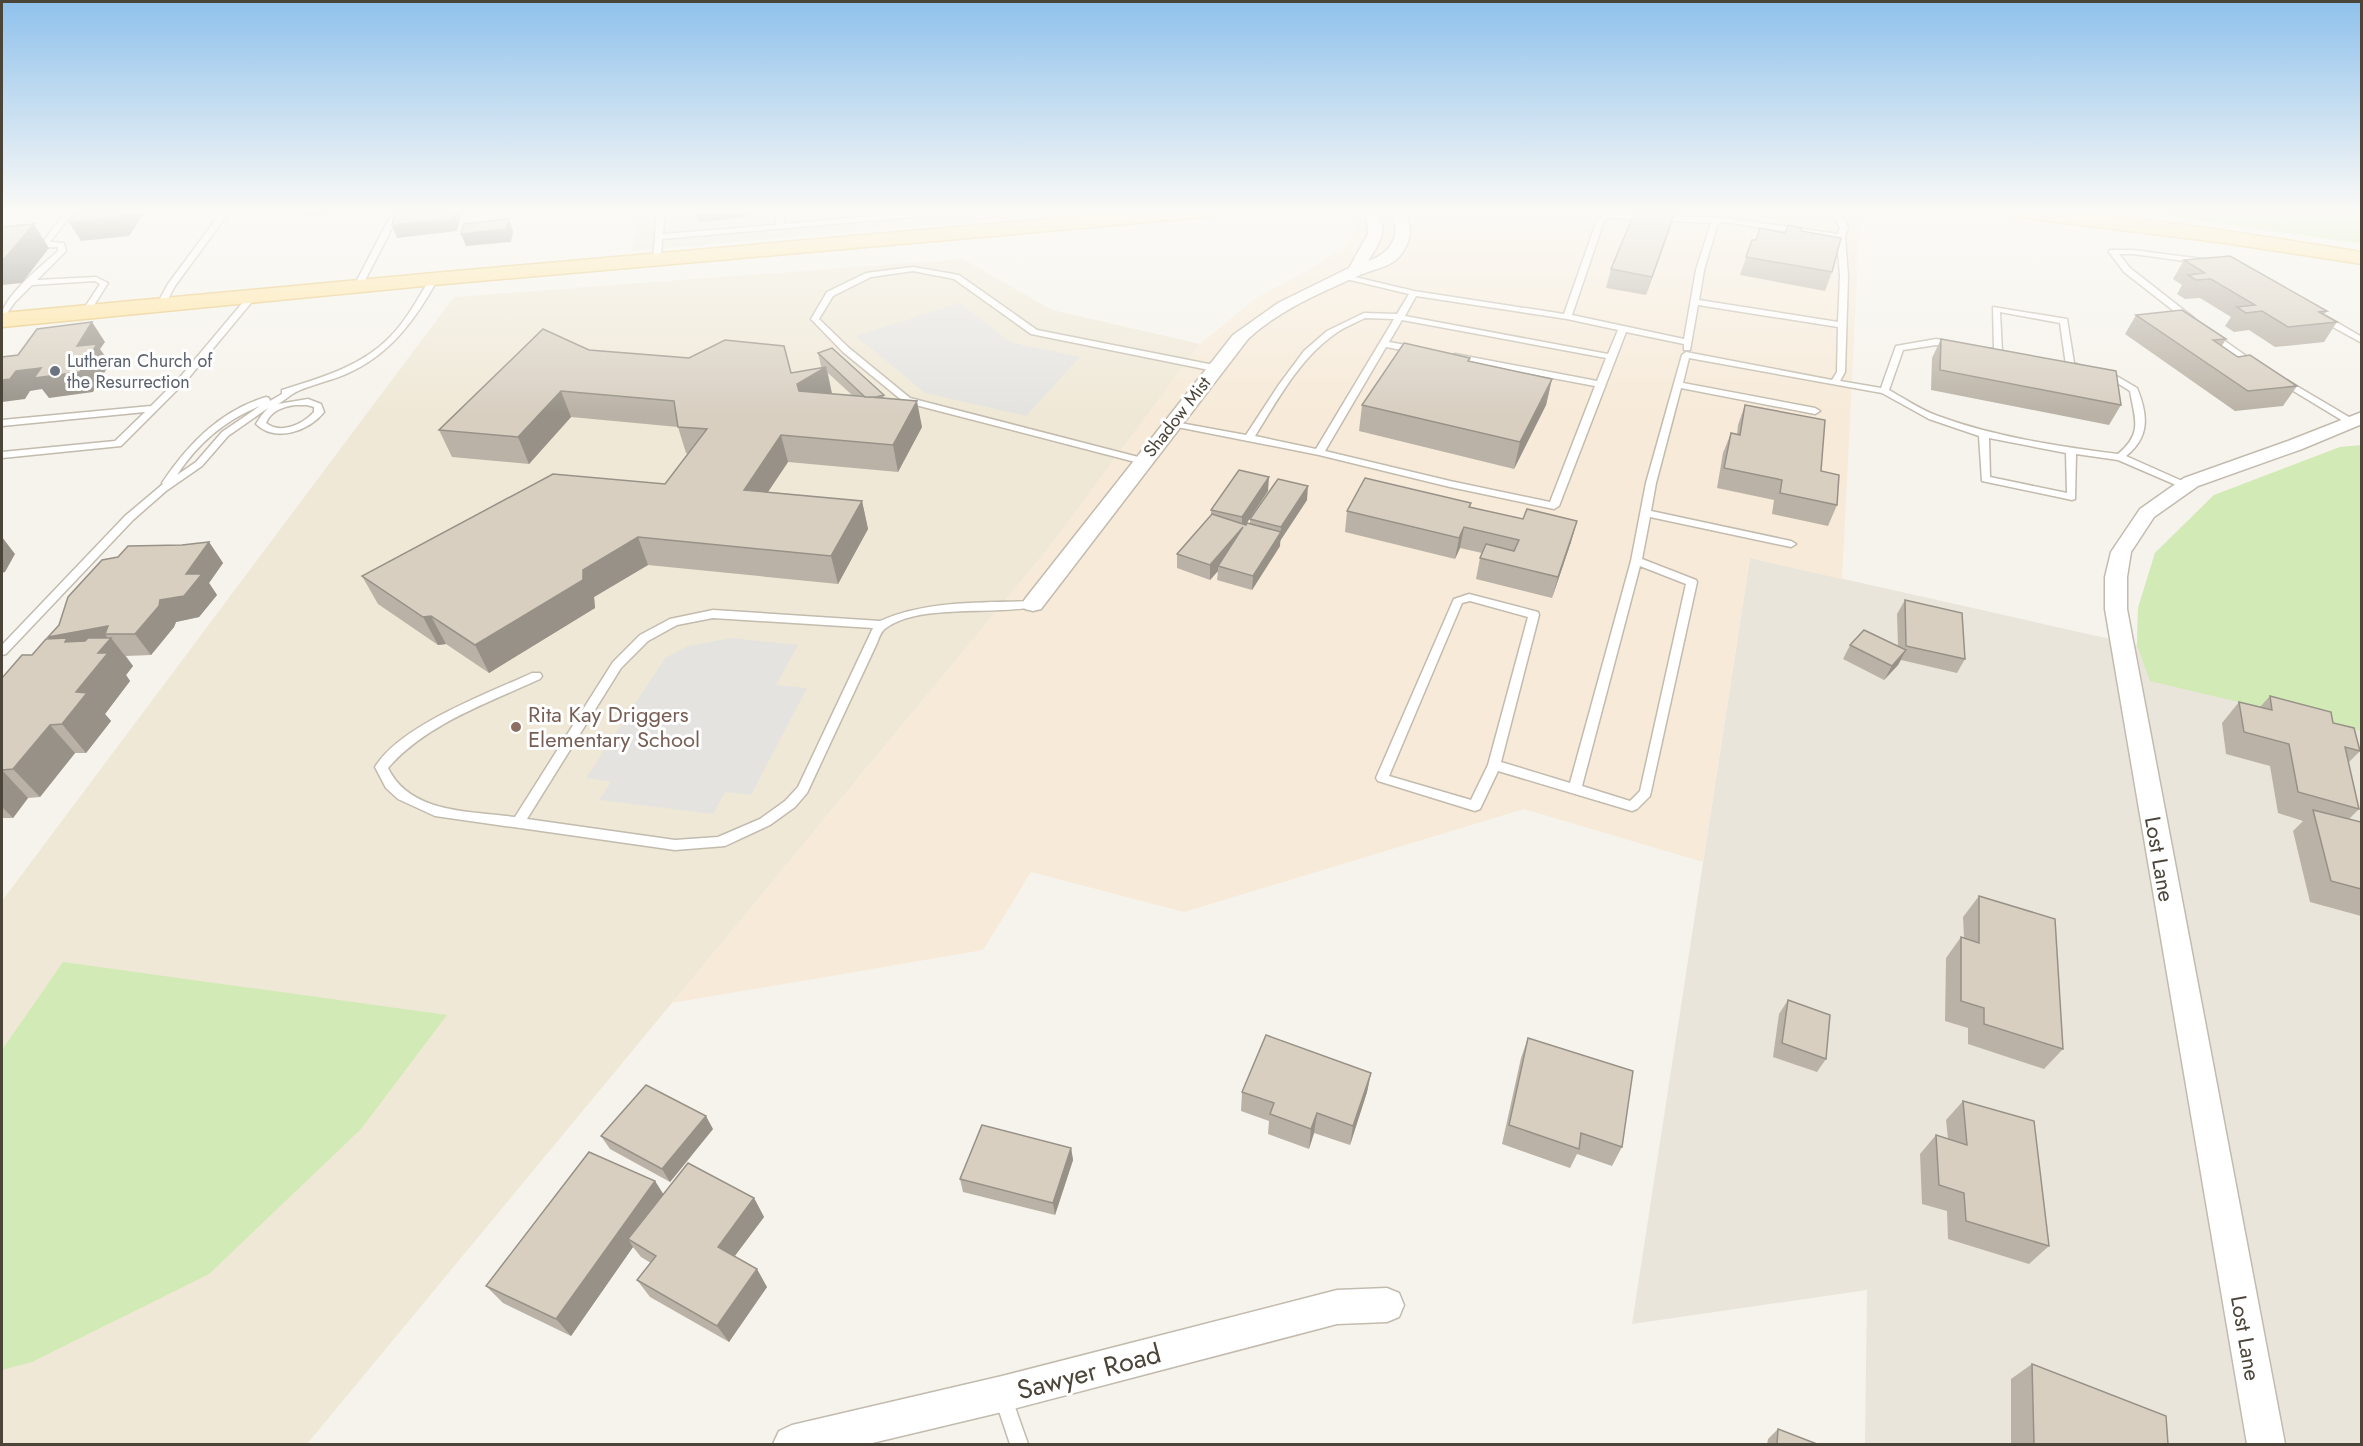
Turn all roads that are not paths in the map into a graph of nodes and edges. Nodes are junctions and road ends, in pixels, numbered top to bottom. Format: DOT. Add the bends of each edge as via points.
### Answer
graph roads {
  1 [pos="35,278"];
  2 [pos="177,278"];
  3 [pos="362,278"];
  4 [pos="440,278"];
  5 [pos="862,278"];
  6 [pos="958,278"];
  7 [pos="1339,278"];
  8 [pos="1368,278"];
  9 [pos="1581,278"];
  10 [pos="1699,278"];
  11 [pos="1844,278"];
  12 [pos="2138,278"];
  13 [pos="434,279"];
  14 [pos="30,283"];
  15 [pos="358,286"];
  16 [pos="1414,293"];
  17 [pos="252,297"];
  18 [pos="1695,302"];
  19 [pos="160,306"];
  20 [pos="85,313"];
  21 [pos="2316,313"];
  22 [pos="2,314"];
  23 [pos="1399,317"];
  24 [pos="1567,317"];
  25 [pos="2,320"];
  26 [pos="1843,325"];
  27 [pos="1623,328"];
  28 [pos="2361,341"];
  29 [pos="1688,342"];
  30 [pos="1384,344"];
  31 [pos="1967,347"];
  32 [pos="1977,349"];
  33 [pos="1430,352"];
  34 [pos="1998,352"];
  35 [pos="2008,354"];
  36 [pos="1441,355"];
  37 [pos="1686,355"];
  38 [pos="1612,357"];
  39 [pos="2060,363"];
  40 [pos="2070,365"];
  41 [pos="1214,368"];
  42 [pos="2260,368"];
  43 [pos="2270,374"];
  44 [pos="315,382"];
  45 [pos="1834,383"];
  46 [pos="1600,384"];
  47 [pos="1678,385"];
  48 [pos="292,390"];
  49 [pos="1884,391"];
  50 [pos="294,403"];
  51 [pos="154,408"];
  52 [pos="1815,411"];
  53 [pos="2356,419"];
  54 [pos="2,423"];
  55 [pos="1172,423"];
  56 [pos="1984,434"];
  57 [pos="1249,438"];
  58 [pos="2071,451"];
  59 [pos="1319,452"];
  60 [pos="2,455"];
  61 [pos="2120,458"];
  62 [pos="1143,461"];
  63 [pos="2186,486"];
  64 [pos="163,489"];
  65 [pos="1645,513"];
  66 [pos="1791,544"];
  67 [pos="1636,561"];
  68 [pos="1033,604"];
  69 [pos="881,625"];
  70 [pos="3,648"];
  71 [pos="536,676"];
  72 [pos="1494,765"];
  73 [pos="1575,789"];
  74 [pos="518,823"];
  75 [pos="1387,1305"];
  76 [pos="1002,1394"];
  77 [pos="792,1444"];
  78 [pos="1018,1444"];
  79 [pos="2266,1444"];
  1 -- 14 [label="lane"];
  2 -- 19 [label="lane"];
  3 -- 15 [label="lane"];
  4 -- 13 [label="main road"];
  5 -- 62 [label="lane" via="830,294 815,319 907,400"];
  6 -- 41 [label="lane" via="1034,332"];
  7 -- 41 [label="street, Shadow Mist" via="1245,333"];
  8 -- 16 [label="lane"];
  9 -- 24 [label="lane"];
  10 -- 18 [label="lane"];
  11 -- 26 [label="lane"];
  12 -- 42 [label="lane" via="2229,350"];
  13 -- 15 [label="main road"];
  13 -- 44 [label="lane" via="391,341 366,360"];
  14 -- 20 [label="lane" via="96,279 104,283"];
  14 -- 22 [label="lane"];
  15 -- 17 [label="main road"];
  16 -- 23 [label="lane"];
  16 -- 24 [label="lane"];
  17 -- 19 [label="main road"];
  17 -- 51 [label="lane"];
  18 -- 26 [label="lane"];
  18 -- 29 [label="lane"];
  19 -- 20 [label="main road"];
  20 -- 25 [label="main road"];
  21 -- 28 [label="lane"];
  23 -- 30 [label="lane"];
  23 -- 38 [label="lane"];
  23 -- 57 [label="lane" via="1364,315 1330,333 1307,353"];
  24 -- 27 [label="lane"];
  26 -- 45 [label="lane" via="1841,372"];
  27 -- 29 [label="lane"];
  27 -- 38 [label="lane"];
  29 -- 37 [label="lane"];
  30 -- 33 [label="lane"];
  30 -- 59 [label="lane"];
  31 -- 49 [label="lane" via="1936,342 1899,348"];
  32 -- 34 [label="lane"];
  34 -- 35 [label="lane"];
  34 -- 40 [label="lane" via="1996,309 2064,321"];
  36 -- 46 [label="lane"];
  37 -- 45 [label="lane"];
  37 -- 47 [label="lane"];
  38 -- 46 [label="lane"];
  39 -- 40 [label="lane"];
  40 -- 61 [label="lane" via="2109,374 2134,390 2141,428 2136,445"];
  41 -- 55 [label="street, Shadow Mist"];
  43 -- 53 [label="lane"];
  44 -- 48 [label="lane"];
  44 -- 50 [label="lane"];
  45 -- 49 [label="lane"];
  46 -- 59 [label="lane" via="1554,506"];
  47 -- 52 [label="lane"];
  47 -- 65 [label="lane"];
  48 -- 64 [label="lane" via="225,434 199,464"];
  48 -- 64 [label="lane" via="240,410 213,427 184,455"];
  49 -- 56 [label="lane" via="1932,417"];
  50 -- 50 [label="lane" via="264,415 263,427 292,429 313,420 319,412 314,404"];
  51 -- 54 [label="lane"];
  51 -- 60 [label="lane" via="118,444"];
  53 -- 63 [label="street, Lost Lane"];
  55 -- 57 [label="lane"];
  55 -- 62 [label="street, Shadow Mist"];
  56 -- 58 [label="lane"];
  56 -- 58 [label="lane" via="1985,479 2072,497"];
  57 -- 59 [label="lane"];
  58 -- 61 [label="lane"];
  61 -- 63 [label="lane"];
  62 -- 68 [label="street, Shadow Mist"];
  63 -- 79 [label="street, Lost Lane" via="2147,513 2121,552 2116,609"];
  64 -- 70 [label="lane" via="129,518"];
  65 -- 66 [label="lane"];
  65 -- 67 [label="lane"];
  67 -- 73 [label="lane"];
  67 -- 73 [label="lane" via="1692,582 1646,793 1632,806"];
  68 -- 69 [label="lane" via="950,609 896,618"];
  69 -- 74 [label="lane" via="713,614 675,622 644,638 617,665"];
  69 -- 74 [label="lane" via="803,790 765,822 720,842 675,845"];
  71 -- 74 [label="lane" via="447,718 388,757 381,767 389,785 406,799 435,811"];
  72 -- 72 [label="lane" via="1475,806 1383,778 1458,601 1469,597 1534,615"];
  72 -- 73 [label="lane"];
  75 -- 76 [label="street, Sawyer Road" via="1337,1308"];
  76 -- 77 [label="street, Sawyer Road"];
  76 -- 78 [label="lane"];
}
